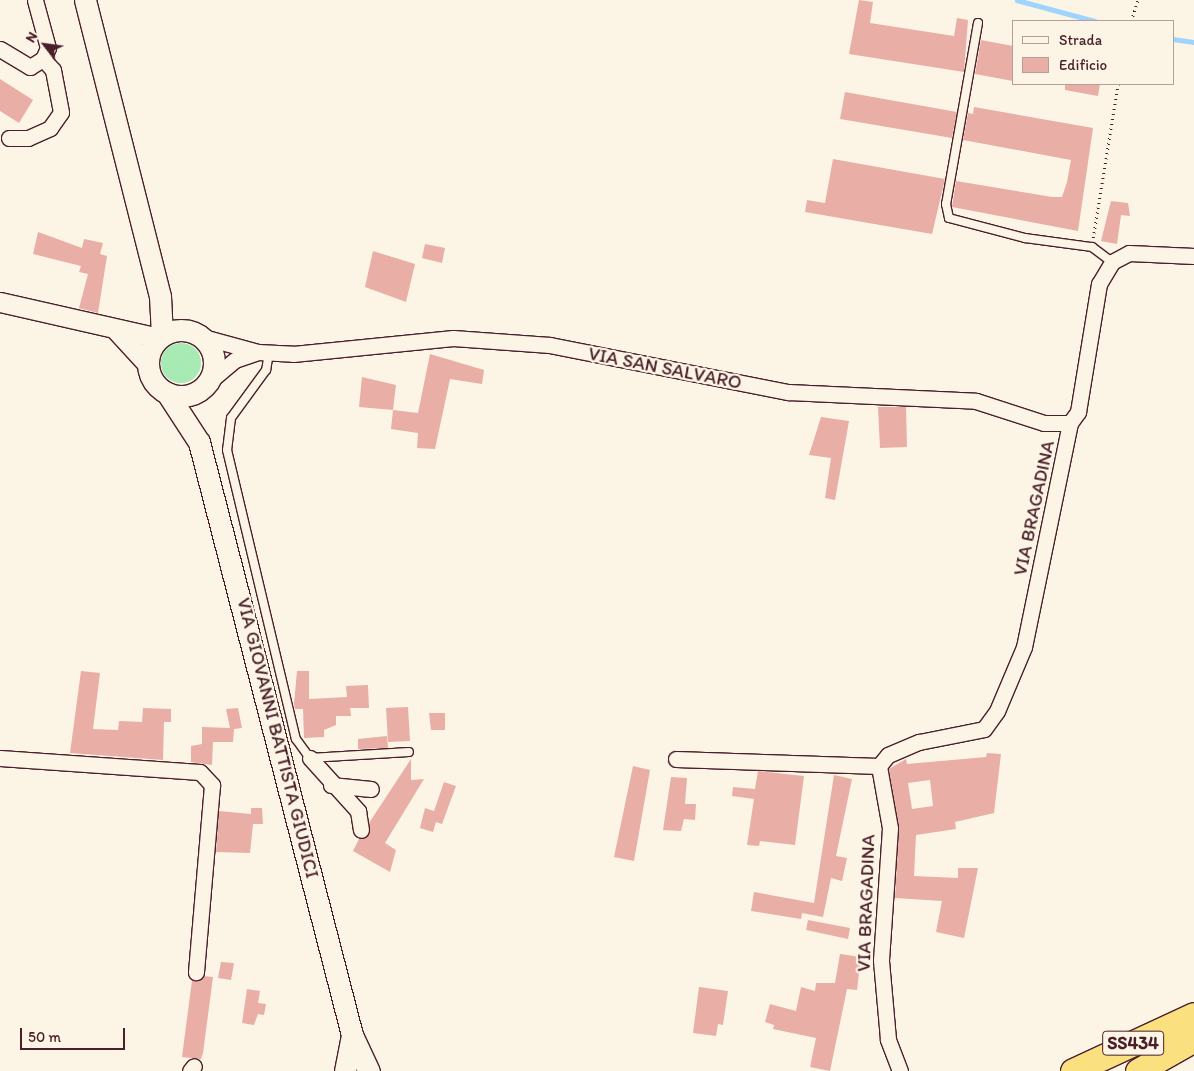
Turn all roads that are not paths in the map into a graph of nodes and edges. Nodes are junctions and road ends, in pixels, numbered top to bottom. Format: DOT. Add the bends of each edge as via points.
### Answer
graph roads {
  1 [pos="35,0"];
  2 [pos="85,0"];
  3 [pos="978,23"];
  4 [pos="0,49"];
  5 [pos="43,59"];
  6 [pos="9,138"];
  7 [pos="1194,256"];
  8 [pos="1112,262"];
  9 [pos="160,296"];
  10 [pos="0,302"];
  11 [pos="114,328"];
  12 [pos="198,334"];
  13 [pos="160,337"];
  14 [pos="264,352"];
  15 [pos="148,365"];
  16 [pos="208,383"];
  17 [pos="167,393"];
  18 [pos="1070,423"];
  19 [pos="199,442"];
  20 [pos="409,752"];
  21 [pos="0,758"];
  22 [pos="310,758"];
  23 [pos="676,759"];
  24 [pos="879,766"];
  25 [pos="331,785"];
  26 [pos="372,789"];
  27 [pos="361,830"];
  28 [pos="196,972"];
  29 [pos="1194,1015"];
  30 [pos="1194,1034"];
  31 [pos="352,1035"];
  32 [pos="1194,1039"];
  33 [pos="345,1071"];
  34 [pos="369,1071"];
  35 [pos="900,1071"];
  36 [pos="1073,1071"];
  37 [pos="1111,1071"];
  38 [pos="1138,1071"];
  1 -- 5 [label="street" via="48,48"];
  2 -- 9 [label="main road, VIA GIOVANNI BATTISTA GIUDICI"];
  3 -- 8 [label="lane" via="946,204 949,218 1025,238 1092,247"];
  4 -- 5 [label="street" via="30,67"];
  5 -- 6 [label="street" via="55,77 61,112 50,128 28,138"];
  7 -- 8 [label="street" via="1129,253"];
  8 -- 18 [label="street, VIA BRAGADINA" via="1100,284 1078,412"];
  9 -- 12 [label="main road, VIA GIOVANNI BATTISTA GIUDICI"];
  9 -- 13 [label="main road, VIA GIOVANNI BATTISTA GIUDICI"];
  10 -- 11 [label="street"];
  11 -- 13 [label="street"];
  11 -- 15 [label="street"];
  12 -- 13 [label="main road" via="183,329"];
  12 -- 14 [label="street, VIA SAN SALVARO"];
  12 -- 16 [label="main road, VIA GIOVANNI BATTISTA GIUDICI" via="214,355"];
  13 -- 15 [label="main road, VIA GIOVANNI BATTISTA GIUDICI"];
  14 -- 16 [label="street, VIA SAN SALVARO" via="235,360"];
  14 -- 18 [label="street, VIA SAN SALVARO" via="293,354 453,338 550,346 788,392 976,401 1044,423"];
  14 -- 22 [label="lane" via="266,370 231,418 227,450 296,739"];
  15 -- 17 [label="main road, VIA GIOVANNI BATTISTA GIUDICI" via="153,382"];
  16 -- 17 [label="main road" via="187,396"];
  16 -- 19 [label="main road, VIA GIOVANNI BATTISTA GIUDICI"];
  17 -- 19 [label="main road, VIA GIOVANNI BATTISTA GIUDICI"];
  18 -- 24 [label="street, VIA BRAGADINA" via="1024,647 997,712 984,729 919,742 888,755"];
  19 -- 31 [label="main road, VIA GIOVANNI BATTISTA GIUDICI"];
  20 -- 22 [label="lane"];
  21 -- 28 [label="street" via="200,772 212,785"];
  22 -- 25 [label="street"];
  23 -- 24 [label="street"];
  24 -- 35 [label="street, VIA BRAGADINA" via="890,828 880,960 888,1039"];
  25 -- 26 [label="street"];
  25 -- 27 [label="street" via="358,811"];
  29 -- 36 [label="highway, SS434"];
  30 -- 37 [label="highway, SS434"];
  31 -- 33 [label="main road, VIA GIOVANNI BATTISTA GIUDICI"];
  31 -- 34 [label="main road, VIA GIOVANNI BATTISTA GIUDICI"];
  32 -- 38 [label="highway"];
}
